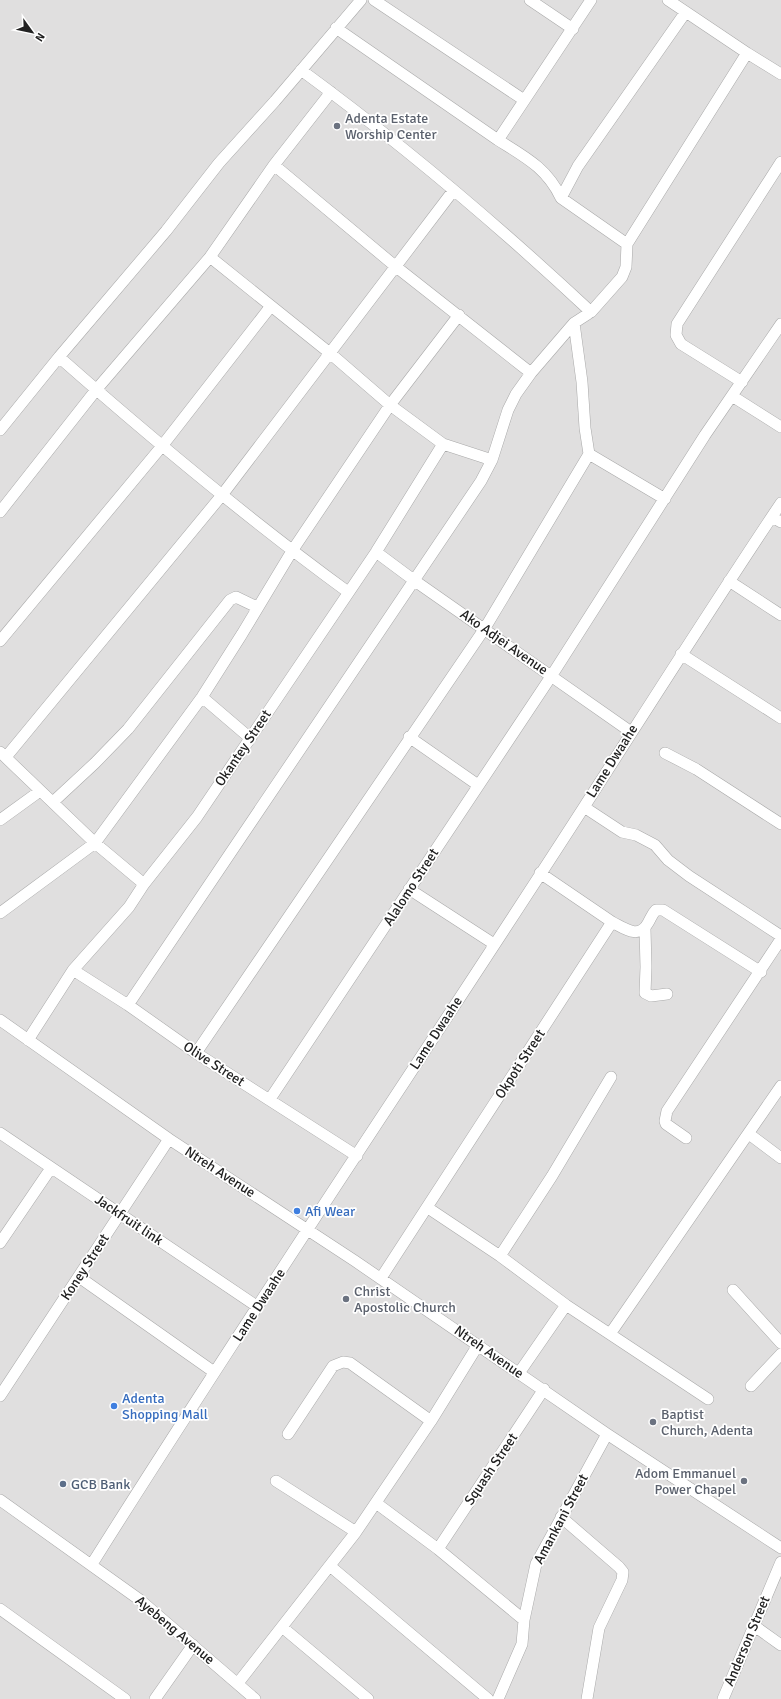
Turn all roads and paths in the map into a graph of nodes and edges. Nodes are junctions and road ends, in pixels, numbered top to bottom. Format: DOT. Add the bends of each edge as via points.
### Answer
graph roads {
  1 [pos="359,0"];
  2 [pos="374,0"];
  3 [pos="530,0"];
  4 [pos="591,0"];
  5 [pos="668,0"];
  6 [pos="685,13"];
  7 [pos="336,28"];
  8 [pos="573,29"];
  9 [pos="747,54"];
  10 [pos="301,70"];
  11 [pos="781,74"];
  12 [pos="331,92"];
  13 [pos="524,100"];
  14 [pos="498,140"];
  15 [pos="781,162"];
  16 [pos="274,165"];
  17 [pos="453,191"];
  18 [pos="561,198"];
  19 [pos="627,244"];
  20 [pos="210,257"];
  21 [pos="395,266"];
  22 [pos="271,306"];
  23 [pos="590,312"];
  24 [pos="459,315"];
  25 [pos="574,324"];
  26 [pos="781,324"];
  27 [pos="331,354"];
  28 [pos="59,357"];
  29 [pos="531,373"];
  30 [pos="742,382"];
  31 [pos="96,390"];
  32 [pos="732,396"];
  33 [pos="390,405"];
  34 [pos="781,427"];
  35 [pos="0,430"];
  36 [pos="443,444"];
  37 [pos="162,446"];
  38 [pos="589,454"];
  39 [pos="492,460"];
  40 [pos="222,495"];
  41 [pos="665,499"];
  42 [pos="781,503"];
  43 [pos="0,512"];
  44 [pos="776,520"];
  45 [pos="292,551"];
  46 [pos="376,552"];
  47 [pos="415,581"];
  48 [pos="729,581"];
  49 [pos="348,592"];
  50 [pos="257,607"];
  51 [pos="781,614"];
  52 [pos="485,628"];
  53 [pos="0,641"];
  54 [pos="681,654"];
  55 [pos="552,675"];
  56 [pos="202,697"];
  57 [pos="781,718"];
  58 [pos="631,732"];
  59 [pos="409,737"];
  60 [pos="250,738"];
  61 [pos="665,753"];
  62 [pos="3,755"];
  63 [pos="478,785"];
  64 [pos="40,791"];
  65 [pos="53,802"];
  66 [pos="584,807"];
  67 [pos="0,820"];
  68 [pos="781,824"];
  69 [pos="95,843"];
  70 [pos="540,874"];
  71 [pos="144,884"];
  72 [pos="409,889"];
  73 [pos="0,913"];
  74 [pos="612,922"];
  75 [pos="645,929"];
  76 [pos="781,937"];
  77 [pos="494,944"];
  78 [pos="73,970"];
  79 [pos="761,972"];
  80 [pos="667,994"];
  81 [pos="128,1005"];
  82 [pos="0,1020"];
  83 [pos="28,1040"];
  84 [pos="196,1053"];
  85 [pos="611,1077"];
  86 [pos="781,1086"];
  87 [pos="270,1099"];
  88 [pos="0,1133"];
  89 [pos="749,1134"];
  90 [pos="686,1138"];
  91 [pos="169,1139"];
  92 [pos="357,1156"];
  93 [pos="781,1158"];
  94 [pos="51,1168"];
  95 [pos="428,1208"];
  96 [pos="120,1214"];
  97 [pos="307,1230"];
  98 [pos="2,1236"];
  99 [pos="500,1256"];
  100 [pos="79,1277"];
  101 [pos="381,1278"];
  102 [pos="733,1290"];
  103 [pos="566,1305"];
  104 [pos="258,1307"];
  105 [pos="610,1334"];
  106 [pos="781,1343"];
  107 [pos="478,1345"];
  108 [pos="781,1354"];
  109 [pos="214,1372"];
  110 [pos="520,1373"];
  111 [pos="751,1386"];
  112 [pos="544,1389"];
  113 [pos="0,1396"];
  114 [pos="708,1399"];
  115 [pos="431,1421"];
  116 [pos="288,1434"];
  117 [pos="607,1434"];
  118 [pos="276,1480"];
  119 [pos="0,1500"];
  120 [pos="376,1503"];
  121 [pos="561,1517"];
  122 [pos="356,1532"];
  123 [pos="781,1548"];
  124 [pos="438,1549"];
  125 [pos="781,1562"];
  126 [pos="92,1564"];
  127 [pos="330,1566"];
  128 [pos="0,1609"];
  129 [pos="524,1620"];
  130 [pos="753,1625"];
  131 [pos="282,1627"];
  132 [pos="193,1645"];
  133 [pos="781,1645"];
  134 [pos="238,1683"];
  135 [pos="125,1699"];
  136 [pos="155,1699"];
  137 [pos="255,1699"];
  138 [pos="368,1699"];
  139 [pos="488,1699"];
  140 [pos="498,1699"];
  141 [pos="587,1699"];
  142 [pos="723,1699"];
  1 -- 7 [label="street"];
  2 -- 13 [label="street"];
  3 -- 8 [label="street"];
  4 -- 8 [label="street"];
  5 -- 6 [label="street"];
  6 -- 9 [label="street"];
  6 -- 18 [label="street" via="578,166"];
  7 -- 10 [label="street"];
  7 -- 14 [label="street"];
  8 -- 13 [label="street"];
  9 -- 11 [label="street"];
  9 -- 19 [label="street"];
  10 -- 12 [label="street"];
  10 -- 28 [label="street" via="218,163 166,231"];
  12 -- 16 [label="street"];
  12 -- 17 [label="street"];
  13 -- 14 [label="street"];
  14 -- 18 [label="street" via="543,170"];
  15 -- 30 [label="street" via="677,324 676,335 681,344"];
  16 -- 20 [label="street"];
  16 -- 21 [label="street"];
  17 -- 21 [label="street"];
  17 -- 23 [label="street"];
  18 -- 19 [label="street"];
  19 -- 23 [label="street" via="626,266 622,277"];
  20 -- 22 [label="street"];
  20 -- 31 [label="street"];
  21 -- 24 [label="street"];
  21 -- 27 [label="street"];
  22 -- 27 [label="street"];
  22 -- 37 [label="street"];
  23 -- 25 [label="street"];
  24 -- 29 [label="street"];
  24 -- 33 [label="street"];
  25 -- 29 [label="street"];
  25 -- 38 [label="street"];
  26 -- 30 [label="street, Alalomo Street"];
  27 -- 33 [label="street"];
  27 -- 40 [label="street"];
  28 -- 31 [label="street"];
  28 -- 35 [label="street"];
  29 -- 39 [label="street" via="508,410"];
  30 -- 32 [label="street, Alalomo Street"];
  31 -- 37 [label="street"];
  31 -- 43 [label="street"];
  32 -- 34 [label="street"];
  32 -- 41 [label="street, Alalomo Street"];
  33 -- 36 [label="street"];
  33 -- 45 [label="street"];
  36 -- 39 [label="street"];
  36 -- 46 [label="street, Okantey Street"];
  37 -- 40 [label="street"];
  37 -- 53 [label="street"];
  38 -- 41 [label="street"];
  38 -- 52 [label="street"];
  39 -- 47 [label="street"];
  40 -- 45 [label="street"];
  40 -- 62 [label="street"];
  41 -- 55 [label="street, Alalomo Street"];
  42 -- 44 [label="street, Lame Dwaahe"];
  44 -- 48 [label="street, Lame Dwaahe"];
  45 -- 49 [label="street"];
  45 -- 50 [label="street"];
  46 -- 47 [label="street, Ako Adjei Avenue"];
  46 -- 49 [label="street, Okantey Street"];
  47 -- 52 [label="street, Ako Adjei Avenue"];
  47 -- 81 [label="street"];
  48 -- 51 [label="street"];
  48 -- 54 [label="street, Lame Dwaahe"];
  49 -- 60 [label="street, Okantey Street"];
  50 -- 56 [label="street"];
  50 -- 65 [label="street" via="236,597 230,600 128,729 95,764"];
  52 -- 55 [label="street, Ako Adjei Avenue"];
  52 -- 59 [label="street"];
  54 -- 57 [label="street"];
  54 -- 58 [label="street, Lame Dwaahe"];
  55 -- 58 [label="street, Ako Adjei Avenue"];
  55 -- 63 [label="street, Alalomo Street"];
  56 -- 60 [label="street"];
  56 -- 69 [label="street"];
  58 -- 66 [label="street, Lame Dwaahe"];
  59 -- 63 [label="street"];
  59 -- 84 [label="street"];
  60 -- 71 [label="street, Okantey Street" via="197,817"];
  61 -- 68 [label="street" via="696,769"];
  62 -- 64 [label="street"];
  63 -- 72 [label="street, Alalomo Street"];
  64 -- 65 [label="street"];
  64 -- 67 [label="street"];
  65 -- 69 [label="street"];
  66 -- 70 [label="street, Lame Dwaahe"];
  66 -- 76 [label="street" via="622,832 650,842 668,860 690,876"];
  69 -- 71 [label="street"];
  69 -- 73 [label="street"];
  70 -- 74 [label="street"];
  70 -- 77 [label="street, Lame Dwaahe"];
  71 -- 78 [label="street, Okantey Street" via="129,907"];
  72 -- 77 [label="street"];
  72 -- 87 [label="street, Alalomo Street"];
  74 -- 75 [label="street" via="630,931 639,932"];
  74 -- 95 [label="street, Okpoti Street"];
  75 -- 79 [label="street" via="652,913 663,910"];
  75 -- 80 [label="street" via="645,993 651,996"];
  76 -- 79 [label="street"];
  77 -- 92 [label="street, Lame Dwaahe"];
  78 -- 81 [label="street, Olive Street"];
  78 -- 83 [label="street, Okantey Street"];
  79 -- 90 [label="street" via="667,1111 666,1124"];
  81 -- 84 [label="street, Olive Street"];
  82 -- 83 [label="street, Ntreh Avenue"];
  83 -- 91 [label="street, Ntreh Avenue"];
  84 -- 87 [label="street, Olive Street"];
  85 -- 99 [label="street" via="552,1176"];
  86 -- 89 [label="street"];
  87 -- 92 [label="street, Olive Street"];
  88 -- 94 [label="street, Jackfruit link"];
  89 -- 93 [label="street"];
  89 -- 105 [label="street"];
  91 -- 96 [label="street, Koney Street"];
  91 -- 97 [label="street, Ntreh Avenue"];
  92 -- 97 [label="street, Lame Dwaahe"];
  94 -- 96 [label="street, Jackfruit link"];
  94 -- 98 [label="street"];
  95 -- 99 [label="street"];
  95 -- 101 [label="street, Okpoti Street"];
  96 -- 100 [label="street, Koney Street"];
  96 -- 104 [label="street, Jackfruit link"];
  97 -- 101 [label="street, Ntreh Avenue"];
  97 -- 104 [label="street, Lame Dwaahe"];
  99 -- 103 [label="street"];
  100 -- 109 [label="street"];
  100 -- 113 [label="street, Koney Street"];
  101 -- 107 [label="street, Ntreh Avenue"];
  102 -- 106 [label="street"];
  103 -- 105 [label="street"];
  103 -- 110 [label="street"];
  104 -- 109 [label="street, Lame Dwaahe"];
  105 -- 114 [label="street"];
  107 -- 110 [label="street, Ntreh Avenue"];
  107 -- 115 [label="street"];
  108 -- 111 [label="street"];
  109 -- 126 [label="street, Lame Dwaahe"];
  110 -- 112 [label="street, Ntreh Avenue"];
  112 -- 117 [label="street, Ntreh Avenue"];
  112 -- 124 [label="street, Squash Street"];
  115 -- 116 [label="street" via="350,1363 343,1362 333,1366"];
  115 -- 120 [label="street"];
  117 -- 121 [label="street, Amankani Street"];
  117 -- 123 [label="street, Ntreh Avenue"];
  118 -- 122 [label="street"];
  119 -- 126 [label="street, Ayebeng Avenue"];
  120 -- 122 [label="street"];
  120 -- 124 [label="street"];
  121 -- 129 [label="street, Amankani Street" via="536,1564"];
  121 -- 141 [label="street" via="623,1572 622,1580 600,1628"];
  122 -- 127 [label="street"];
  124 -- 129 [label="street"];
  125 -- 130 [label="street, Anderson Street"];
  126 -- 132 [label="street, Ayebeng Avenue"];
  127 -- 131 [label="street"];
  127 -- 139 [label="street"];
  128 -- 135 [label="street"];
  129 -- 140 [label="street, Amankani Street" via="522,1644"];
  130 -- 133 [label="street"];
  130 -- 142 [label="street, Anderson Street"];
  131 -- 134 [label="street"];
  131 -- 138 [label="street"];
  132 -- 134 [label="street, Ayebeng Avenue"];
  132 -- 136 [label="street"];
  134 -- 137 [label="street, Ayebeng Avenue"];
}
